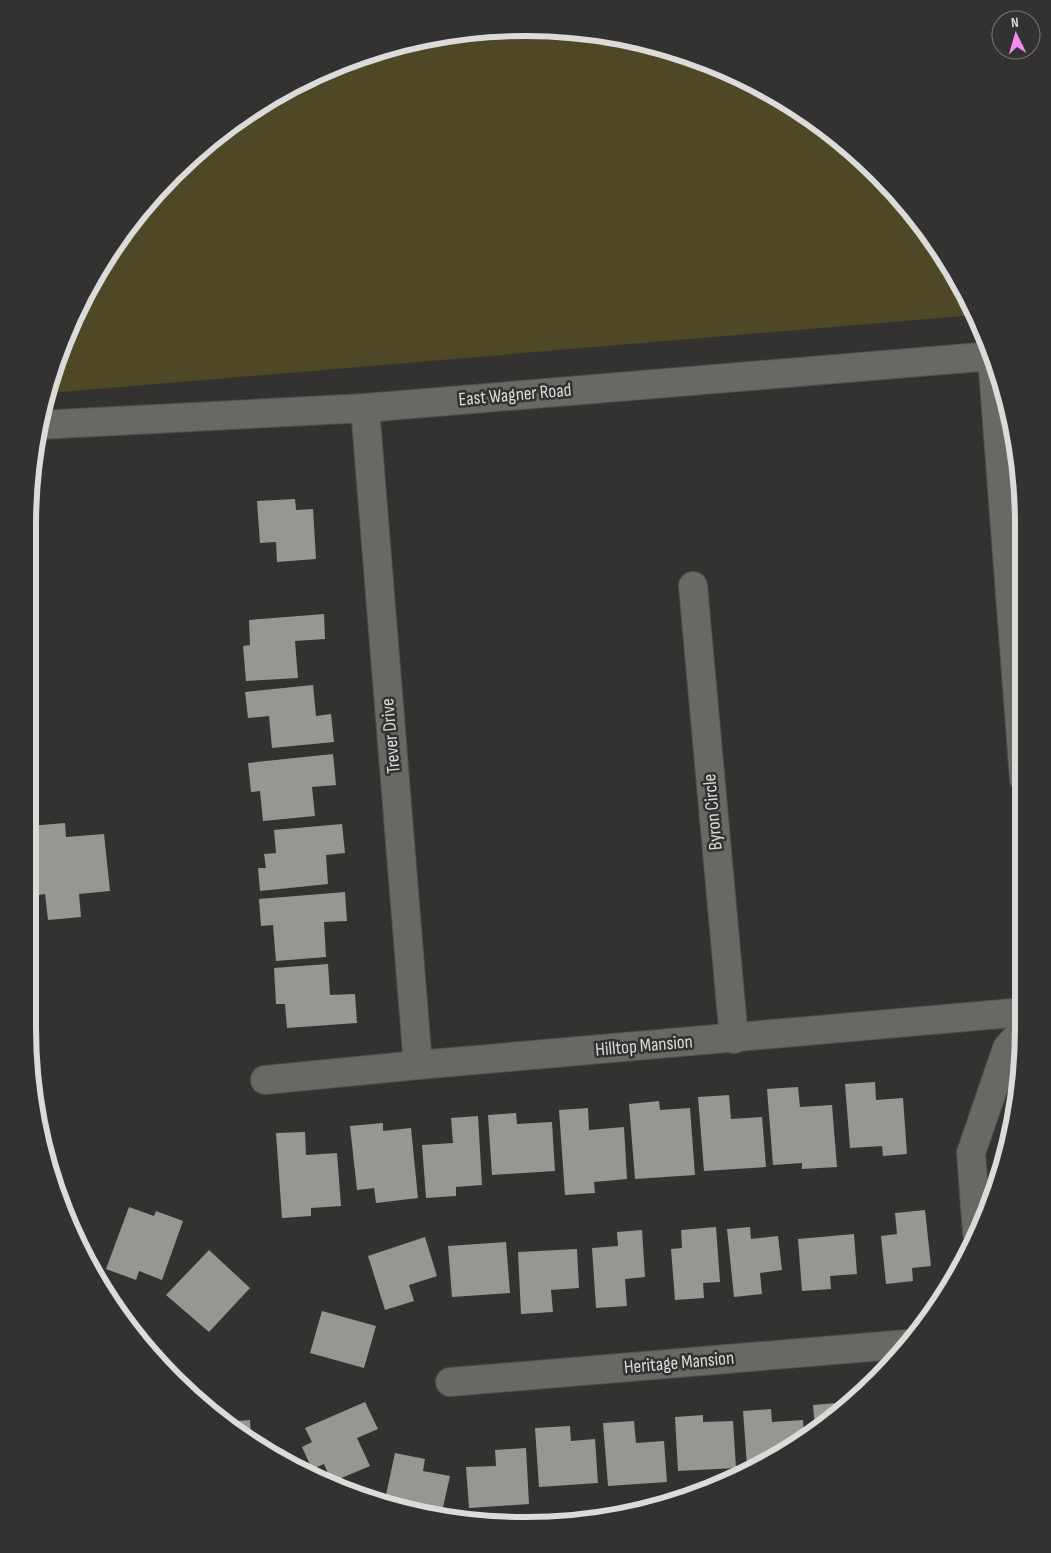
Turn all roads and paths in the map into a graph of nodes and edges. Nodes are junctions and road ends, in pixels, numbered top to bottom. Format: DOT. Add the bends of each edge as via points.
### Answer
graph roads {
  1 [pos="985,357"];
  2 [pos="994,386"];
  3 [pos="365,408"];
  4 [pos="47,425"];
  5 [pos="693,586"];
  6 [pos="1015,660"];
  7 [pos="1015,1013"];
  8 [pos="734,1039"];
  9 [pos="1015,1039"];
  10 [pos="418,1064"];
  11 [pos="265,1080"];
  12 [pos="976,1219"];
  13 [pos="897,1345"];
  14 [pos="450,1382"];
  1 -- 3 [label="street, East Wagner Road"];
  2 -- 6 [label="street"];
  3 -- 4 [label="street, East Wagner Road"];
  3 -- 10 [label="street, Trever Drive"];
  5 -- 8 [label="street, Byron Circle"];
  7 -- 8 [label="street, Hilltop Mansion"];
  8 -- 10 [label="street, Hilltop Mansion"];
  9 -- 12 [label="street" via="1007,1048 971,1152"];
  10 -- 11 [label="street, Hilltop Mansion"];
  13 -- 14 [label="street, Heritage Mansion"];
}
